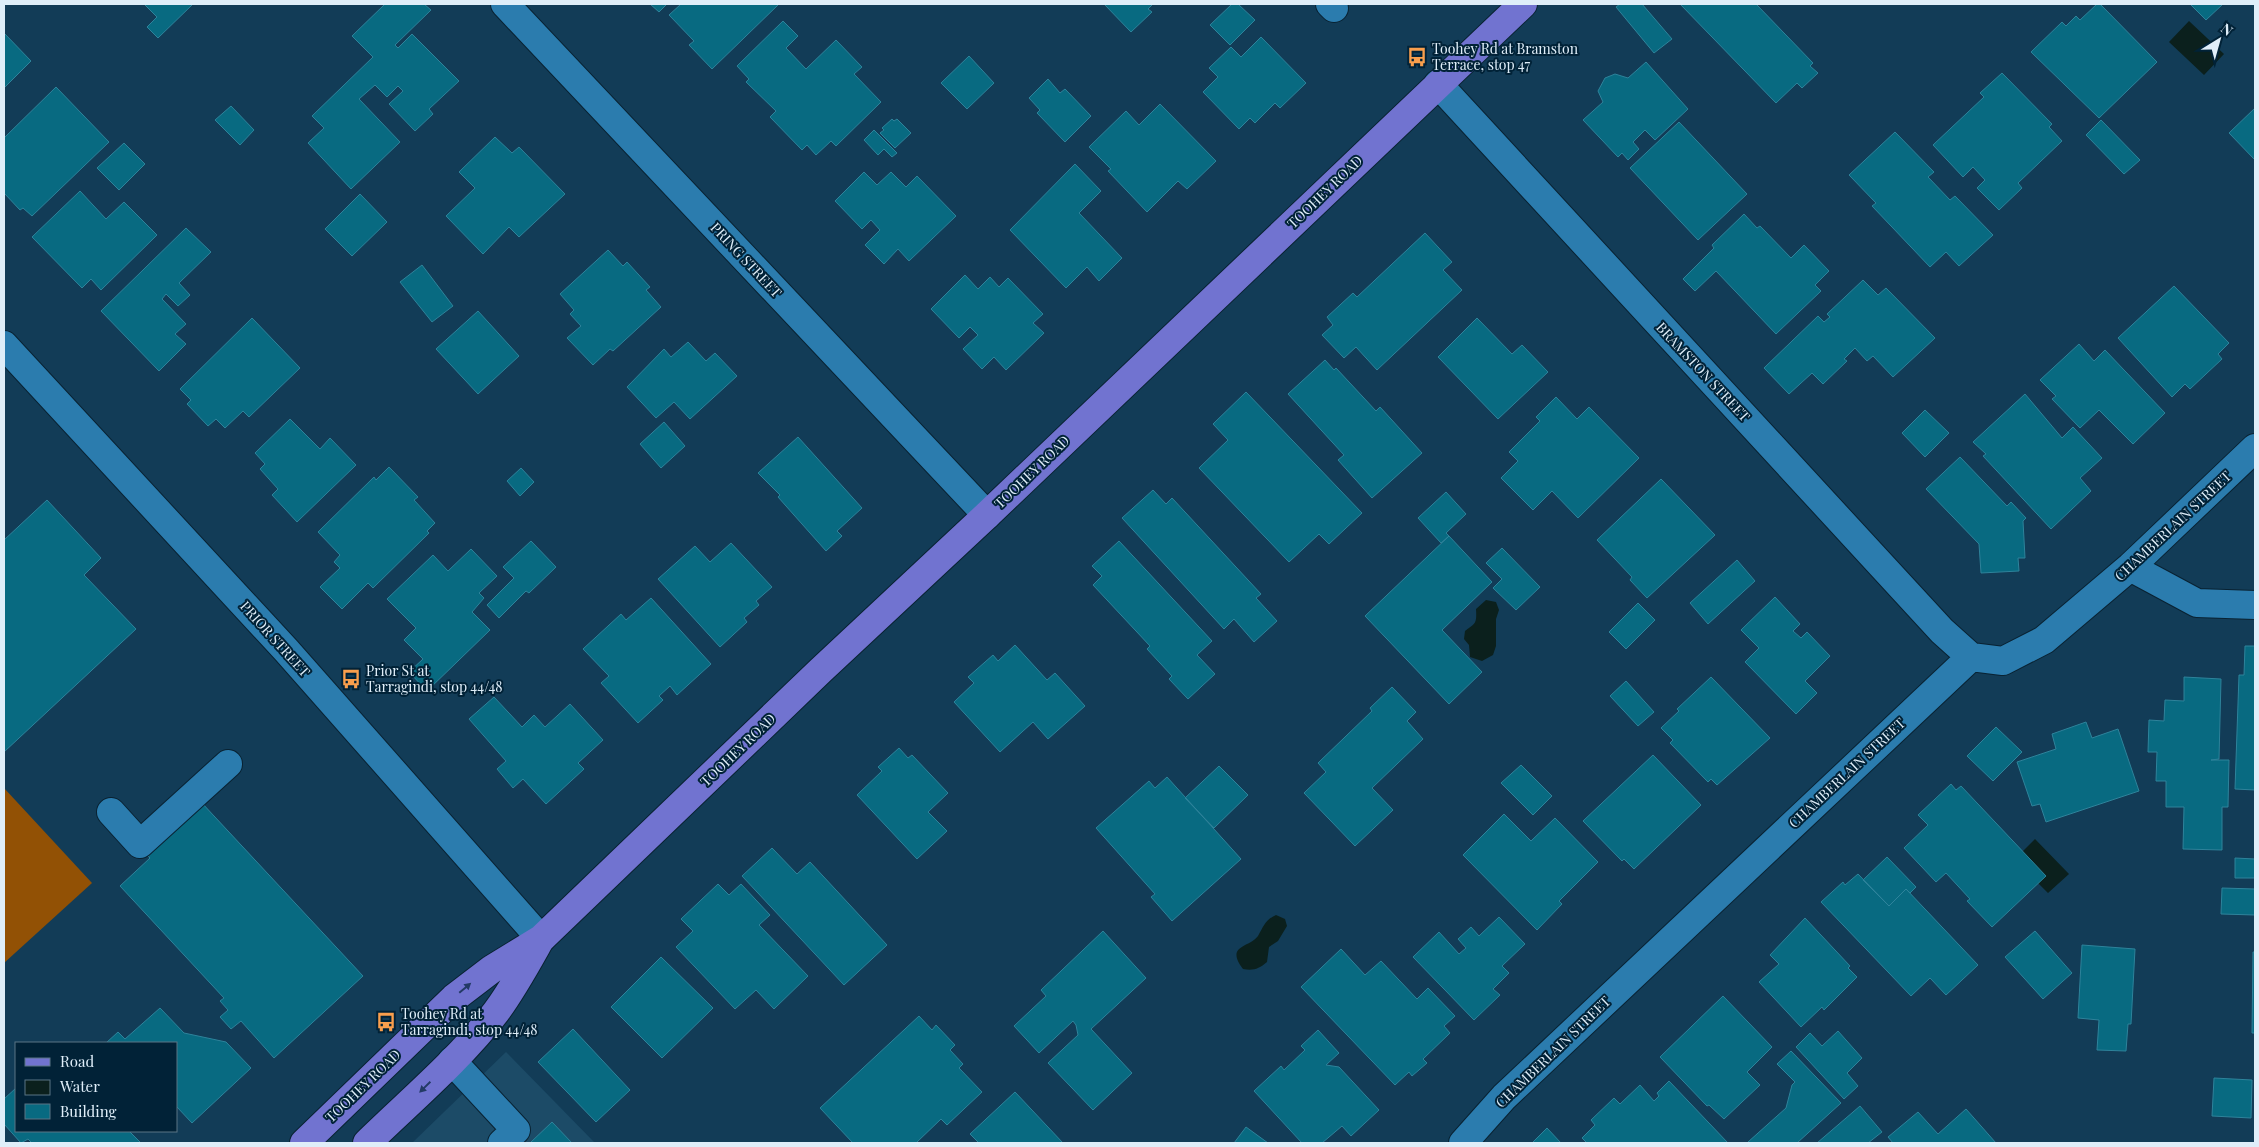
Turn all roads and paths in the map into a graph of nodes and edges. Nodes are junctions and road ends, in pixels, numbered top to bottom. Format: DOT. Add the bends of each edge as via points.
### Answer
graph roads {
  1 [pos="505,4"];
  2 [pos="1523,4"];
  3 [pos="1438,84"];
  4 [pos="4,344"];
  5 [pos="2255,448"];
  6 [pos="987,516"];
  7 [pos="2130,567"];
  8 [pos="2255,605"];
  9 [pos="1971,657"];
  10 [pos="228,764"];
  11 [pos="111,812"];
  12 [pos="541,939"];
  13 [pos="452,1060"];
  14 [pos="304,1143"];
  15 [pos="367,1143"];
  16 [pos="502,1143"];
  17 [pos="1463,1143"];
  1 -- 6 [label="street, PRING STREET"];
  2 -- 3 [label="main road, TOOHEY ROAD"];
  3 -- 6 [label="main road, TOOHEY ROAD"];
  3 -- 9 [label="street, BRAMSTON STREET" via="1936,624"];
  4 -- 12 [label="street, PRIOR STREET" via="286,650"];
  5 -- 7 [label="street, CHAMBERLAIN STREET"];
  6 -- 12 [label="main road, TOOHEY ROAD"];
  7 -- 8 [label="street" via="2197,603"];
  7 -- 9 [label="street, CHAMBERLAIN STREET" via="2044,640 2003,661"];
  9 -- 17 [label="street, CHAMBERLAIN STREET" via="1504,1097"];
  10 -- 11 [label="street" via="140,844"];
  12 -- 13 [label="main road, TOOHEY ROAD" via="496,1012"];
  14 -- 12 [label="main road, TOOHEY ROAD, one-way" via="454,998 492,969"];
  13 -- 15 [label="main road, TOOHEY ROAD, one-way"];
  13 -- 16 [label="street" via="516,1130"];
}
